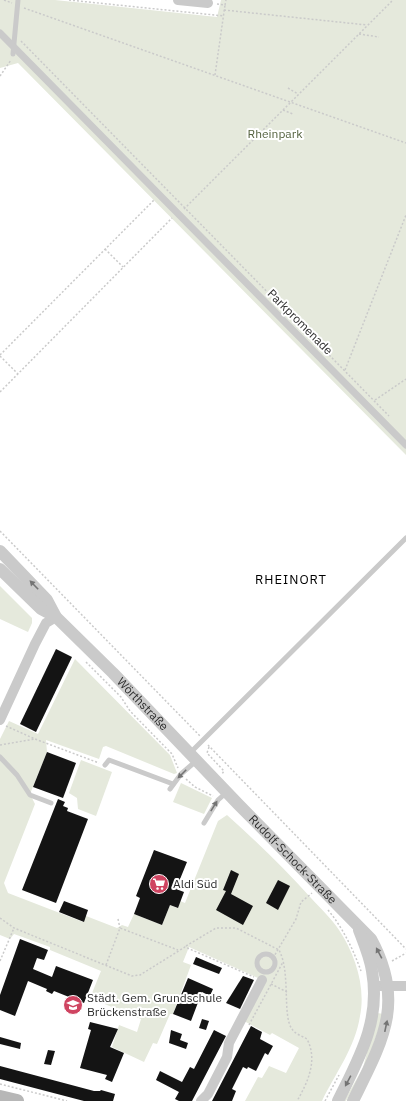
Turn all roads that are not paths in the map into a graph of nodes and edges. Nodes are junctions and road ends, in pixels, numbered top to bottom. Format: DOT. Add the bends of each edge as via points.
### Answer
graph roads {
  1 [pos="18,0"];
  2 [pos="178,0"];
  3 [pos="204,2"];
  4 [pos="0,33"];
  5 [pos="13,51"];
  6 [pos="406,445"];
  7 [pos="406,538"];
  8 [pos="0,551"];
  9 [pos="0,569"];
  10 [pos="56,616"];
  11 [pos="0,721"];
  12 [pos="0,757"];
  13 [pos="193,757"];
  14 [pos="104,765"];
  15 [pos="223,796"];
  16 [pos="51,803"];
  17 [pos="204,823"];
  18 [pos="358,926"];
  19 [pos="264,976"];
  20 [pos="389,985"];
  21 [pos="374,986"];
  22 [pos="406,986"];
  23 [pos="0,1096"];
  24 [pos="17,1101"];
  25 [pos="201,1101"];
  26 [pos="338,1101"];
  27 [pos="352,1101"];
  1 -- 5 [label="lane"];
  2 -- 3 [label="street"];
  4 -- 5 [label="street, Parkpromenade"];
  5 -- 6 [label="street, Parkpromenade"];
  7 -- 13 [label="lane"];
  10 -- 8 [label="street, Wörthstraße, one-way" via="47,600"];
  9 -- 10 [label="street, Wörthstraße" via="41,610"];
  10 -- 11 [label="street" via="46,623"];
  10 -- 13 [label="street, Wörthstraße"];
  12 -- 16 [label="lane" via="17,775 30,795"];
  13 -- 14 [label="lane, one-way" via="171,786 109,760"];
  13 -- 15 [label="street, Wörthstraße"];
  17 -- 15 [label="lane, one-way"];
  15 -- 18 [label="street, Rudolf-Schock-Straße"];
  20 -- 18 [label="street, Rudolf-Schock-Straße, one-way" via="380,954 371,939"];
  18 -- 21 [label="street, Rudolf-Schock-Straße" via="372,970"];
  19 -- 19 [label="lane" via="273,969 275,963 273,958 265,954 258,959 257,964"];
  19 -- 25 [label="street" via="229,1043 227,1058 208,1094"];
  20 -- 21 [label="street"];
  20 -- 22 [label="street"];
  27 -- 20 [label="street, Rudolf-Schock-Straße, one-way" via="384,1037 389,1010"];
  21 -- 26 [label="street, Rudolf-Schock-Straße, one-way" via="374,1009 365,1044"];
  23 -- 24 [label="main road"];
}
